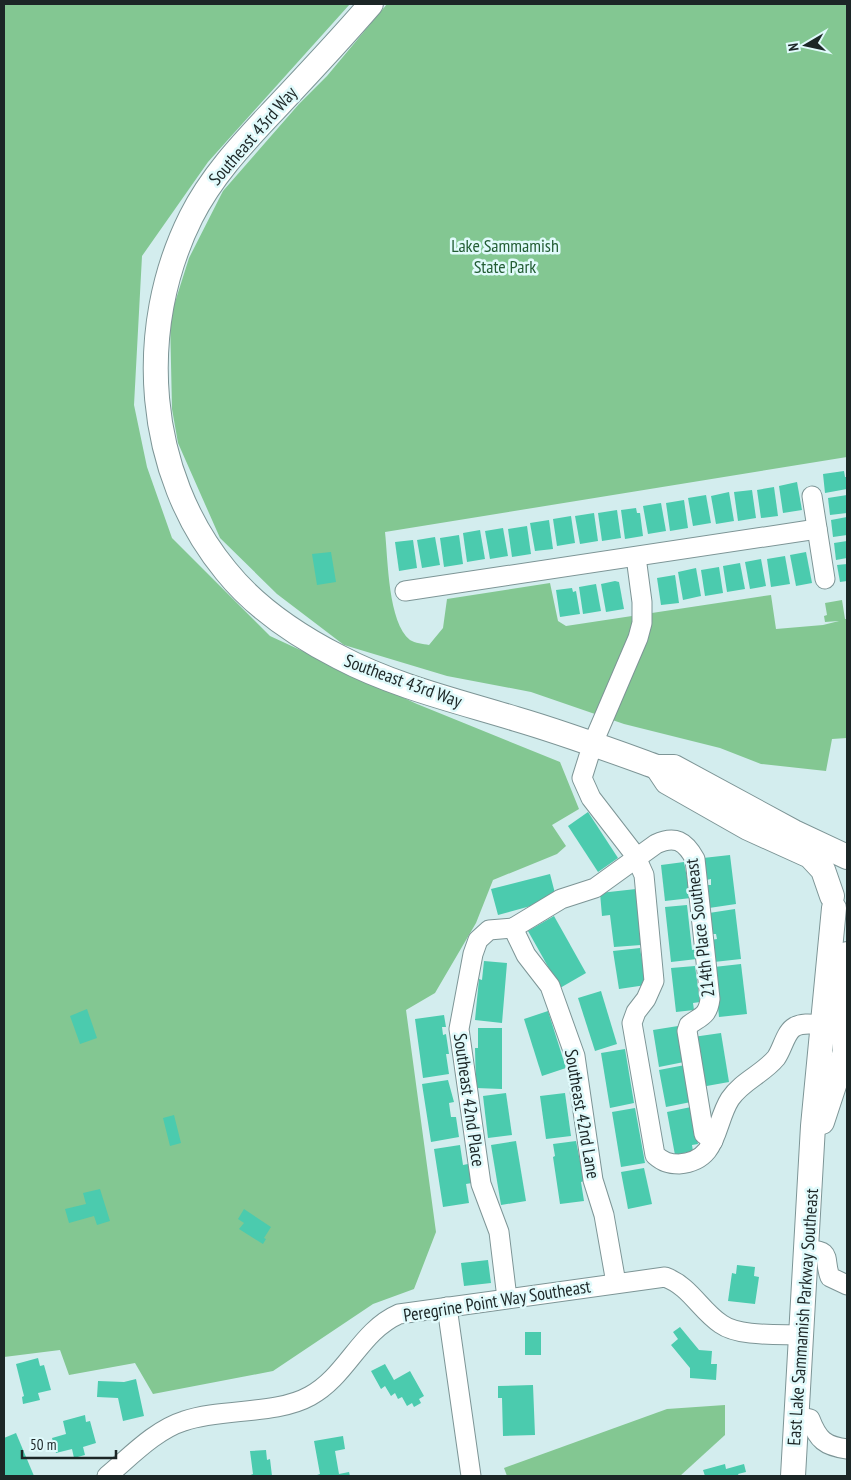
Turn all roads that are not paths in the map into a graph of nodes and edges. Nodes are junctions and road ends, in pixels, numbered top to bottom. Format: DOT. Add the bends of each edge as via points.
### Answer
graph roads {
  1 [pos="371,4"];
  2 [pos="812,496"];
  3 [pos="818,529"];
  4 [pos="636,557"];
  5 [pos="825,579"];
  6 [pos="405,591"];
  7 [pos="593,743"];
  8 [pos="656,767"];
  9 [pos="775,822"];
  10 [pos="847,841"];
  11 [pos="847,857"];
  12 [pos="637,858"];
  13 [pos="847,868"];
  14 [pos="838,909"];
  15 [pos="513,928"];
  16 [pos="847,954"];
  17 [pos="823,1024"];
  18 [pos="713,1141"];
  19 [pos="813,1158"];
  20 [pos="808,1250"];
  21 [pos="616,1283"];
  22 [pos="847,1285"];
  23 [pos="507,1298"];
  24 [pos="447,1307"];
  25 [pos="802,1335"];
  26 [pos="797,1416"];
  27 [pos="847,1449"];
  28 [pos="107,1476"];
  29 [pos="471,1476"];
  30 [pos="793,1476"];
  1 -- 7 [label="main road, Southeast 43rd Way" via="240,147 218,174 192,216 167,278 155,339 160,419 173,474 194,526 228,573 272,615 307,638 373,673"];
  2 -- 3 [label="street"];
  3 -- 4 [label="street"];
  3 -- 5 [label="street"];
  4 -- 6 [label="street"];
  4 -- 7 [label="street" via="642,622"];
  7 -- 8 [label="main road, Southeast 43rd Way"];
  7 -- 12 [label="street" via="583,772 583,783"];
  8 -- 9 [label="main road, Southeast 43rd Way" via="674,767"];
  8 -- 14 [label="main road, Southeast 43rd Way" via="667,782 748,828 810,856 823,870"];
  9 -- 10 [label="main road"];
  9 -- 11 [label="main road, Southeast 43rd Way"];
  12 -- 15 [label="street" via="595,888 561,899"];
  12 -- 18 [label="street, 214th Place Southeast" via="666,839 678,839 688,846 695,859 710,999 709,1010 704,1017 689,1025 687,1031 704,1134"];
  12 -- 18 [label="street" via="644,875 654,981 632,1023 655,1155 666,1163 687,1163 699,1158"];
  13 -- 14 [label="main road" via="838,878"];
  14 -- 17 [label="main road, East Lake Sammamish Parkway Southeast"];
  15 -- 21 [label="street, Southeast 42nd Lane" via="526,955 550,986 575,1056 593,1180 604,1214"];
  15 -- 23 [label="street, Southeast 42nd Place" via="489,930 478,940 459,1021 481,1184 499,1232"];
  16 -- 19 [label="main road, East Lake Sammamish Parkway Southeast" via="843,969 845,1052"];
  17 -- 18 [label="street" via="798,1025 790,1031 775,1059 745,1082 730,1099"];
  17 -- 19 [label="main road, East Lake Sammamish Parkway Southeast"];
  19 -- 20 [label="main road, East Lake Sammamish Parkway Southeast"];
  20 -- 22 [label="street" via="822,1250 830,1277"];
  20 -- 25 [label="main road, East Lake Sammamish Parkway Southeast"];
  21 -- 23 [label="street, Peregrine Point Way Southeast"];
  21 -- 25 [label="street, Peregrine Point Way Southeast" via="665,1277 688,1290 723,1326 740,1331"];
  23 -- 24 [label="street, Peregrine Point Way Southeast"];
  24 -- 28 [label="street, Peregrine Point Way Southeast" via="389,1318 364,1340 338,1373 310,1396 288,1404 181,1422 147,1443"];
  24 -- 29 [label="street"];
  25 -- 26 [label="main road, East Lake Sammamish Parkway Southeast"];
  26 -- 27 [label="street" via="810,1419 820,1439 830,1446"];
  26 -- 30 [label="main road, East Lake Sammamish Parkway Southeast"];
}
